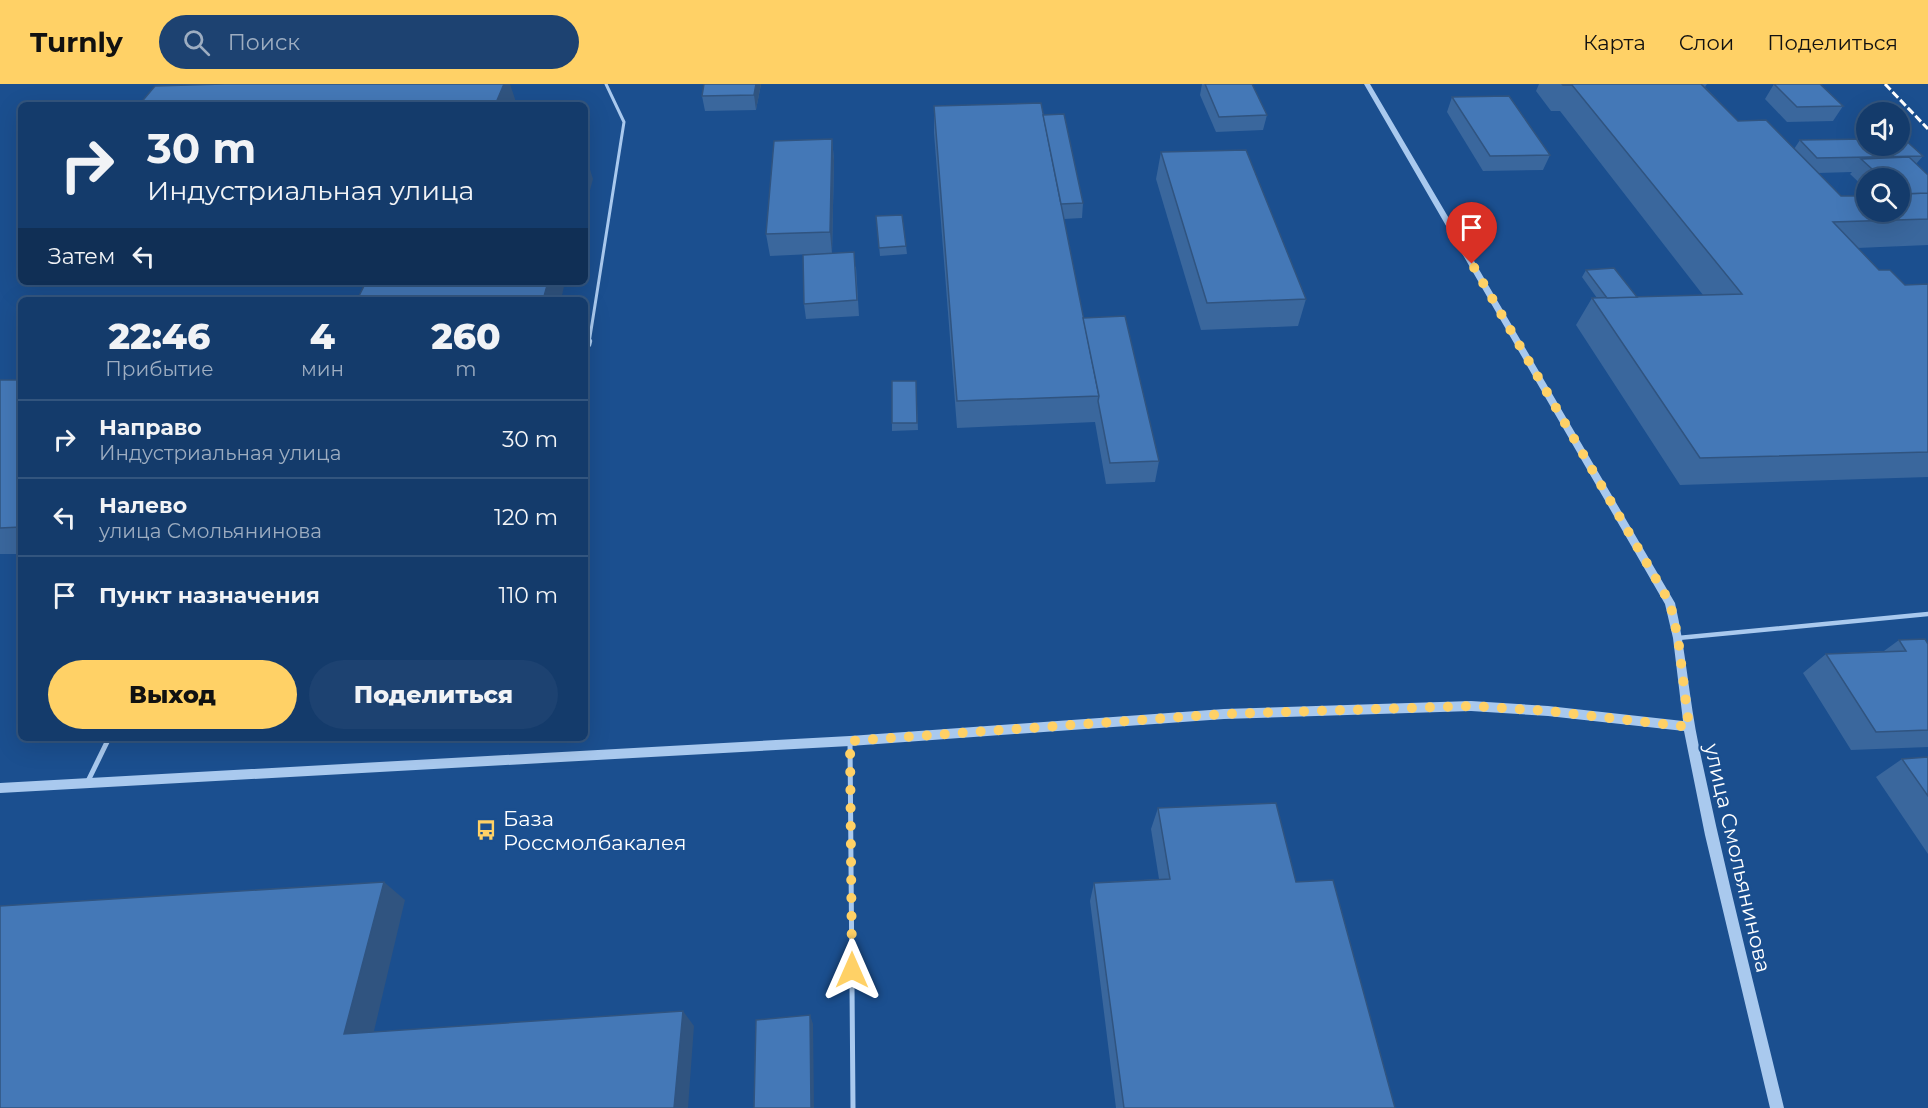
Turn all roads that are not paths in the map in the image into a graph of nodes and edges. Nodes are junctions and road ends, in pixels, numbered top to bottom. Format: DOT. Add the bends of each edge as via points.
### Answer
graph roads {
  1 [pos="606,84"];
  2 [pos="1367,84"];
  3 [pos="588,345"];
  4 [pos="1928,614"];
  5 [pos="1678,638"];
  6 [pos="1689,727"];
  7 [pos="108,741"];
  8 [pos="850,741"];
  9 [pos="87,783"];
  10 [pos="0,788"];
  11 [pos="853,1108"];
  12 [pos="1777,1108"];
  1 -- 3 [label="lane" via="624,122"];
  2 -- 5 [label="street, улица Смольянинова" via="1670,603"];
  4 -- 5 [label="lane"];
  5 -- 6 [label="street, улица Смольянинова"];
  6 -- 8 [label="street" via="1471,706 1224,714"];
  6 -- 12 [label="street, улица Смольянинова"];
  7 -- 9 [label="lane"];
  8 -- 9 [label="street"];
  8 -- 11 [label="lane"];
  9 -- 10 [label="street"];
}
